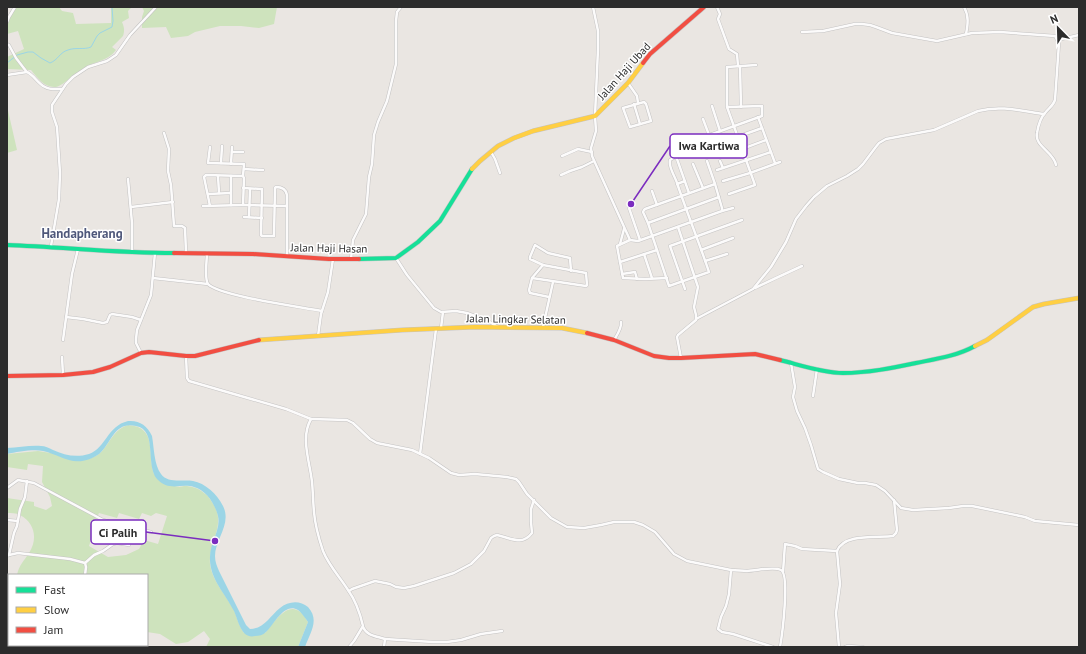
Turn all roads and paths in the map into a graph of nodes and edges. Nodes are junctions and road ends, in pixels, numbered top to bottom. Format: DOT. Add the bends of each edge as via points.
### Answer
graph roads {
  1 [pos="15,7"];
  2 [pos="156,7"];
  3 [pos="401,7"];
  4 [pos="593,7"];
  5 [pos="704,7"];
  6 [pos="717,7"];
  7 [pos="964,7"];
  8 [pos="7,22"];
  9 [pos="802,32"];
  10 [pos="966,34"];
  11 [pos="1079,35"];
  12 [pos="7,39"];
  13 [pos="1056,40"];
  14 [pos="7,44"];
  15 [pos="756,65"];
  16 [pos="739,66"];
  17 [pos="26,72"];
  18 [pos="7,75"];
  19 [pos="628,83"];
  20 [pos="62,89"];
  21 [pos="638,103"];
  22 [pos="634,104"];
  23 [pos="712,106"];
  24 [pos="728,107"];
  25 [pos="741,107"];
  26 [pos="1044,114"];
  27 [pos="595,116"];
  28 [pos="758,117"];
  29 [pos="703,119"];
  30 [pos="640,124"];
  31 [pos="734,126"];
  32 [pos="762,128"];
  33 [pos="720,131"];
  34 [pos="164,133"];
  35 [pos="709,135"];
  36 [pos="704,137"];
  37 [pos="737,137"];
  38 [pos="766,140"];
  39 [pos="723,142"];
  40 [pos="222,146"];
  41 [pos="210,147"];
  42 [pos="232,147"];
  43 [pos="741,149"];
  44 [pos="232,152"];
  45 [pos="243,152"];
  46 [pos="491,152"];
  47 [pos="592,152"];
  48 [pos="771,152"];
  49 [pos="726,155"];
  50 [pos="562,156"];
  51 [pos="594,161"];
  52 [pos="707,161"];
  53 [pos="720,161"];
  54 [pos="745,161"];
  55 [pos="780,162"];
  56 [pos="221,163"];
  57 [pos="231,164"];
  58 [pos="693,164"];
  59 [pos="775,164"];
  60 [pos="1056,165"];
  61 [pos="723,168"];
  62 [pos="244,169"];
  63 [pos="263,170"];
  64 [pos="717,170"];
  65 [pos="500,173"];
  66 [pos="750,173"];
  67 [pos="561,175"];
  68 [pos="218,176"];
  69 [pos="231,176"];
  70 [pos="243,176"];
  71 [pos="128,179"];
  72 [pos="685,181"];
  73 [pos="723,182"];
  74 [pos="678,184"];
  75 [pos="715,184"];
  76 [pos="243,188"];
  77 [pos="703,188"];
  78 [pos="250,189"];
  79 [pos="652,191"];
  80 [pos="231,192"];
  81 [pos="689,193"];
  82 [pos="208,194"];
  83 [pos="219,194"];
  84 [pos="729,194"];
  85 [pos="682,196"];
  86 [pos="719,197"];
  87 [pos="173,202"];
  88 [pos="232,205"];
  89 [pos="243,205"];
  90 [pos="250,205"];
  91 [pos="262,205"];
  92 [pos="275,205"];
  93 [pos="657,205"];
  94 [pos="203,206"];
  95 [pos="210,206"];
  96 [pos="287,206"];
  97 [pos="131,207"];
  98 [pos="629,208"];
  99 [pos="733,208"];
  100 [pos="686,209"];
  101 [pos="722,211"];
  102 [pos="244,217"];
  103 [pos="249,217"];
  104 [pos="262,218"];
  105 [pos="742,220"];
  106 [pos="691,222"];
  107 [pos="648,223"];
  108 [pos="678,226"];
  109 [pos="624,229"];
  110 [pos="652,235"];
  111 [pos="696,237"];
  112 [pos="733,238"];
  113 [pos="630,240"];
  114 [pos="640,240"];
  115 [pos="683,241"];
  116 [pos="620,244"];
  117 [pos="7,245"];
  118 [pos="51,246"];
  119 [pos="78,248"];
  120 [pos="657,250"];
  121 [pos="701,250"];
  122 [pos="132,252"];
  123 [pos="186,252"];
  124 [pos="155,253"];
  125 [pos="207,253"];
  126 [pos="644,254"];
  127 [pos="727,254"];
  128 [pos="287,256"];
  129 [pos="396,258"];
  130 [pos="333,259"];
  131 [pos="351,259"];
  132 [pos="705,261"];
  133 [pos="620,262"];
  134 [pos="543,265"];
  135 [pos="802,266"];
  136 [pos="571,270"];
  137 [pos="622,274"];
  138 [pos="694,277"];
  139 [pos="153,278"];
  140 [pos="532,278"];
  141 [pos="637,278"];
  142 [pos="667,278"];
  143 [pos="652,279"];
  144 [pos="682,281"];
  145 [pos="552,282"];
  146 [pos="208,284"];
  147 [pos="685,289"];
  148 [pos="753,289"];
  149 [pos="549,297"];
  150 [pos="1079,298"];
  151 [pos="322,311"];
  152 [pos="443,312"];
  153 [pos="66,317"];
  154 [pos="696,319"];
  155 [pos="141,320"];
  156 [pos="621,322"];
  157 [pos="498,327"];
  158 [pos="542,327"];
  159 [pos="441,328"];
  160 [pos="436,329"];
  161 [pos="318,336"];
  162 [pos="62,340"];
  163 [pos="614,340"];
  164 [pos="140,353"];
  165 [pos="186,356"];
  166 [pos="62,357"];
  167 [pos="681,358"];
  168 [pos="791,363"];
  169 [pos="817,369"];
  170 [pos="63,375"];
  171 [pos="7,376"];
  172 [pos="813,396"];
  173 [pos="311,418"];
  174 [pos="420,454"];
  175 [pos="27,481"];
  176 [pos="7,488"];
  177 [pos="534,500"];
  178 [pos="894,500"];
  179 [pos="7,520"];
  180 [pos="18,521"];
  181 [pos="1079,525"];
  182 [pos="134,528"];
  183 [pos="151,532"];
  184 [pos="837,551"];
  185 [pos="8,555"];
  186 [pos="85,563"];
  187 [pos="731,570"];
  188 [pos="783,572"];
  189 [pos="85,574"];
  190 [pos="349,591"];
  191 [pos="363,626"];
  192 [pos="502,631"];
  193 [pos="385,639"];
  194 [pos="348,647"];
  195 [pos="384,647"];
  196 [pos="773,647"];
  197 [pos="780,647"];
  198 [pos="839,647"];
  199 [pos="845,647"];
  200 [pos="863,647"];
  1 -- 8 [label="street"];
  2 -- 20 [label="street" via="116,55 81,71"];
  3 -- 131 [label="street" via="396,20 396,64 387,101 374,135 366,214 353,240"];
  4 -- 27 [label="street" via="598,31"];
  5 -- 19 [label="street, Jalan Haji Ubad" via="650,54"];
  6 -- 16 [label="street" via="720,14 718,19 729,49 737,54"];
  7 -- 10 [label="street" via="968,16"];
  9 -- 10 [label="street" via="862,24 892,34 938,41"];
  10 -- 13 [label="street" via="1000,32 1055,36"];
  11 -- 13 [label="street"];
  12 -- 14 [label="street"];
  13 -- 26 [label="street" via="1059,43 1055,100"];
  14 -- 17 [label="street"];
  15 -- 16 [label="street"];
  16 -- 24 [label="street" via="727,67"];
  16 -- 25 [label="street"];
  17 -- 18 [label="street"];
  17 -- 20 [label="street" via="34,76 44,87"];
  19 -- 21 [label="street" via="637,96"];
  19 -- 27 [label="street, Jalan Haji Ubad"];
  20 -- 118 [label="street" via="51,107 57,127 60,173 59,199"];
  21 -- 22 [label="street"];
  21 -- 30 [label="street" via="645,103 651,120"];
  22 -- 30 [label="street"];
  22 -- 30 [label="street" via="623,109 629,127"];
  23 -- 33 [label="street"];
  24 -- 25 [label="street"];
  24 -- 31 [label="street"];
  25 -- 28 [label="street" via="762,106 762,116"];
  26 -- 60 [label="street" via="1037,138 1055,160"];
  26 -- 148 [label="street" via="1004,108 985,109 934,130 886,139 879,143 858,169 827,186 806,206 796,218 771,267"];
  27 -- 46 [label="street" via="533,131 498,146"];
  27 -- 47 [label="street" via="596,131 592,141"];
  28 -- 31 [label="street"];
  28 -- 32 [label="street"];
  29 -- 35 [label="street"];
  31 -- 33 [label="street"];
  31 -- 37 [label="street"];
  32 -- 37 [label="street"];
  32 -- 38 [label="street"];
  33 -- 35 [label="street"];
  34 -- 87 [label="street" via="169,149 168,172"];
  35 -- 36 [label="street"];
  37 -- 39 [label="street"];
  37 -- 43 [label="street"];
  38 -- 43 [label="street"];
  38 -- 48 [label="street"];
  40 -- 56 [label="street"];
  41 -- 56 [label="street" via="208,163"];
  42 -- 44 [label="street"];
  43 -- 49 [label="street"];
  43 -- 54 [label="street"];
  44 -- 45 [label="street"];
  44 -- 57 [label="street"];
  46 -- 65 [label="street"];
  46 -- 129 [label="street" via="472,170 440,221"];
  47 -- 50 [label="street" via="578,150"];
  47 -- 51 [label="street"];
  48 -- 54 [label="street"];
  48 -- 59 [label="street"];
  51 -- 67 [label="street"];
  51 -- 109 [label="street"];
  52 -- 75 [label="street"];
  53 -- 61 [label="street"];
  54 -- 61 [label="street"];
  54 -- 66 [label="street"];
  55 -- 59 [label="street"];
  56 -- 57 [label="street"];
  57 -- 62 [label="street" via="244,164"];
  58 -- 77 [label="street"];
  59 -- 66 [label="street"];
  61 -- 64 [label="street"];
  62 -- 63 [label="street"];
  62 -- 70 [label="street"];
  66 -- 73 [label="street"];
  66 -- 84 [label="street" via="755,185"];
  68 -- 69 [label="street"];
  68 -- 82 [label="street" via="204,177"];
  68 -- 83 [label="street"];
  69 -- 70 [label="street"];
  69 -- 80 [label="street"];
  70 -- 76 [label="street"];
  71 -- 97 [label="street"];
  72 -- 74 [label="street"];
  72 -- 74 [label="street" via="677,159 673,158 670,164"];
  72 -- 81 [label="street"];
  74 -- 85 [label="street"];
  75 -- 77 [label="street"];
  75 -- 86 [label="street"];
  76 -- 78 [label="street"];
  76 -- 89 [label="street"];
  77 -- 81 [label="street"];
  78 -- 90 [label="street"];
  78 -- 91 [label="street" via="262,189"];
  79 -- 93 [label="street"];
  80 -- 83 [label="street"];
  80 -- 88 [label="street"];
  81 -- 85 [label="street"];
  82 -- 83 [label="street"];
  82 -- 95 [label="street"];
  85 -- 93 [label="street"];
  85 -- 100 [label="street"];
  86 -- 100 [label="street"];
  86 -- 101 [label="street"];
  87 -- 97 [label="street"];
  87 -- 123 [label="street" via="174,226 185,228"];
  88 -- 89 [label="street"];
  88 -- 95 [label="street"];
  89 -- 90 [label="street"];
  90 -- 91 [label="street"];
  90 -- 103 [label="street"];
  91 -- 92 [label="street"];
  91 -- 104 [label="street"];
  92 -- 96 [label="street"];
  92 -- 96 [label="street" via="274,189 280,187 286,191"];
  92 -- 104 [label="street" via="274,236 261,235"];
  93 -- 107 [label="street" via="644,210"];
  94 -- 95 [label="street"];
  96 -- 128 [label="street"];
  97 -- 122 [label="street"];
  98 -- 114 [label="street"];
  99 -- 101 [label="street"];
  100 -- 106 [label="street"];
  100 -- 107 [label="street"];
  101 -- 106 [label="street"];
  102 -- 103 [label="street"];
  103 -- 104 [label="street"];
  105 -- 111 [label="street"];
  106 -- 108 [label="street"];
  106 -- 111 [label="street"];
  107 -- 110 [label="street"];
  108 -- 110 [label="street"];
  108 -- 115 [label="street"];
  109 -- 113 [label="street"];
  109 -- 116 [label="street"];
  110 -- 114 [label="street"];
  110 -- 120 [label="street"];
  111 -- 115 [label="street"];
  111 -- 121 [label="street"];
  112 -- 121 [label="street"];
  113 -- 114 [label="street"];
  113 -- 116 [label="street"];
  115 -- 138 [label="street"];
  115 -- 144 [label="street" via="670,246"];
  116 -- 133 [label="street" via="617,248"];
  117 -- 118 [label="street, Jalan Haji Hasan"];
  118 -- 119 [label="street, Jalan Haji Hasan"];
  119 -- 122 [label="street, Jalan Haji Hasan"];
  119 -- 153 [label="street"];
  120 -- 126 [label="street"];
  120 -- 142 [label="street"];
  121 -- 132 [label="street"];
  122 -- 124 [label="street, Jalan Haji Hasan"];
  123 -- 124 [label="street, Jalan Haji Hasan"];
  123 -- 125 [label="street, Jalan Haji Hasan"];
  124 -- 139 [label="street"];
  125 -- 128 [label="street, Jalan Haji Hasan"];
  125 -- 146 [label="street"];
  126 -- 133 [label="street"];
  126 -- 143 [label="street"];
  127 -- 132 [label="street"];
  128 -- 130 [label="street, Jalan Haji Hasan"];
  129 -- 131 [label="street, Jalan Haji Hasan"];
  129 -- 152 [label="street" via="434,308"];
  130 -- 131 [label="street, Jalan Haji Hasan"];
  130 -- 151 [label="street"];
  132 -- 138 [label="street" via="708,272"];
  133 -- 137 [label="street"];
  134 -- 136 [label="street"];
  134 -- 136 [label="street" via="530,259 535,245 548,253 570,258"];
  134 -- 140 [label="street"];
  135 -- 148 [label="street"];
  136 -- 145 [label="street" via="586,273 587,286"];
  137 -- 141 [label="street" via="624,278"];
  137 -- 141 [label="street" via="635,272"];
  138 -- 144 [label="street"];
  138 -- 154 [label="street" via="698,287 694,307"];
  139 -- 146 [label="street"];
  139 -- 155 [label="street"];
  140 -- 145 [label="street"];
  140 -- 149 [label="street" via="528,290 530,293"];
  141 -- 143 [label="street"];
  142 -- 143 [label="street"];
  142 -- 144 [label="street" via="669,286"];
  144 -- 147 [label="street"];
  145 -- 149 [label="street"];
  146 -- 151 [label="street" via="221,291 247,298"];
  148 -- 154 [label="street"];
  149 -- 158 [label="street"];
  150 -- 169 [label="street, Jalan Lingkar Selatan" via="1033,307 987,340 968,350 944,357 875,371 842,373"];
  151 -- 161 [label="street"];
  152 -- 157 [label="street" via="467,313"];
  152 -- 159 [label="street"];
  153 -- 155 [label="street" via="103,323 107,322 112,314"];
  153 -- 162 [label="street"];
  154 -- 167 [label="street" via="677,337"];
  155 -- 164 [label="street" via="136,339"];
  156 -- 163 [label="street" via="622,325"];
  157 -- 158 [label="street, Jalan Lingkar Selatan"];
  157 -- 159 [label="street, Jalan Lingkar Selatan"];
  158 -- 163 [label="street, Jalan Lingkar Selatan" via="562,328"];
  159 -- 160 [label="street, Jalan Lingkar Selatan"];
  160 -- 161 [label="street, Jalan Lingkar Selatan"];
  160 -- 174 [label="street"];
  161 -- 165 [label="street, Jalan Lingkar Selatan" via="267,339 203,355"];
  163 -- 167 [label="street, Jalan Lingkar Selatan" via="654,356"];
  164 -- 165 [label="street, Jalan Lingkar Selatan"];
  164 -- 170 [label="street, Jalan Lingkar Selatan" via="93,372"];
  165 -- 173 [label="street" via="189,381"];
  166 -- 170 [label="street"];
  167 -- 168 [label="street, Jalan Lingkar Selatan" via="754,354"];
  168 -- 169 [label="street, Jalan Lingkar Selatan"];
  168 -- 178 [label="street" via="795,387 792,397 818,469 839,478 876,485"];
  169 -- 172 [label="street"];
  170 -- 171 [label="street, Jalan Lingkar Selatan"];
  173 -- 174 [label="street" via="347,420 377,443"];
  173 -- 190 [label="street" via="306,447 316,528 328,561"];
  174 -- 177 [label="street" via="458,475 475,474 516,479"];
  175 -- 176 [label="street" via="16,481"];
  175 -- 180 [label="street"];
  175 -- 182 [label="street" via="102,520"];
  177 -- 187 [label="street" via="551,518 568,527 584,528 614,522 634,522 655,532 674,554 687,561"];
  177 -- 190 [label="street" via="531,509 532,533 526,539 519,541 494,536 471,564 454,573 414,586 396,587 375,581"];
  178 -- 181 [label="street" via="901,508 913,510 972,506 1035,521"];
  178 -- 184 [label="street" via="897,530 895,534 848,540"];
  179 -- 180 [label="street"];
  180 -- 185 [label="street"];
  182 -- 183 [label="street"];
  182 -- 186 [label="street" via="129,545 113,544"];
  184 -- 188 [label="street" via="802,549 785,544"];
  184 -- 198 [label="street" via="840,584 836,613"];
  185 -- 186 [label="street" via="70,559"];
  186 -- 189 [label="street"];
  187 -- 188 [label="street" via="774,569"];
  187 -- 196 [label="street" via="729,594 718,629"];
  188 -- 197 [label="street" via="785,603"];
  190 -- 191 [label="street" via="359,610"];
  191 -- 193 [label="street" via="369,635"];
  191 -- 194 [label="street"];
  192 -- 193 [label="street" via="447,642"];
  193 -- 195 [label="street"];
  199 -- 200 [label="street"];
}
